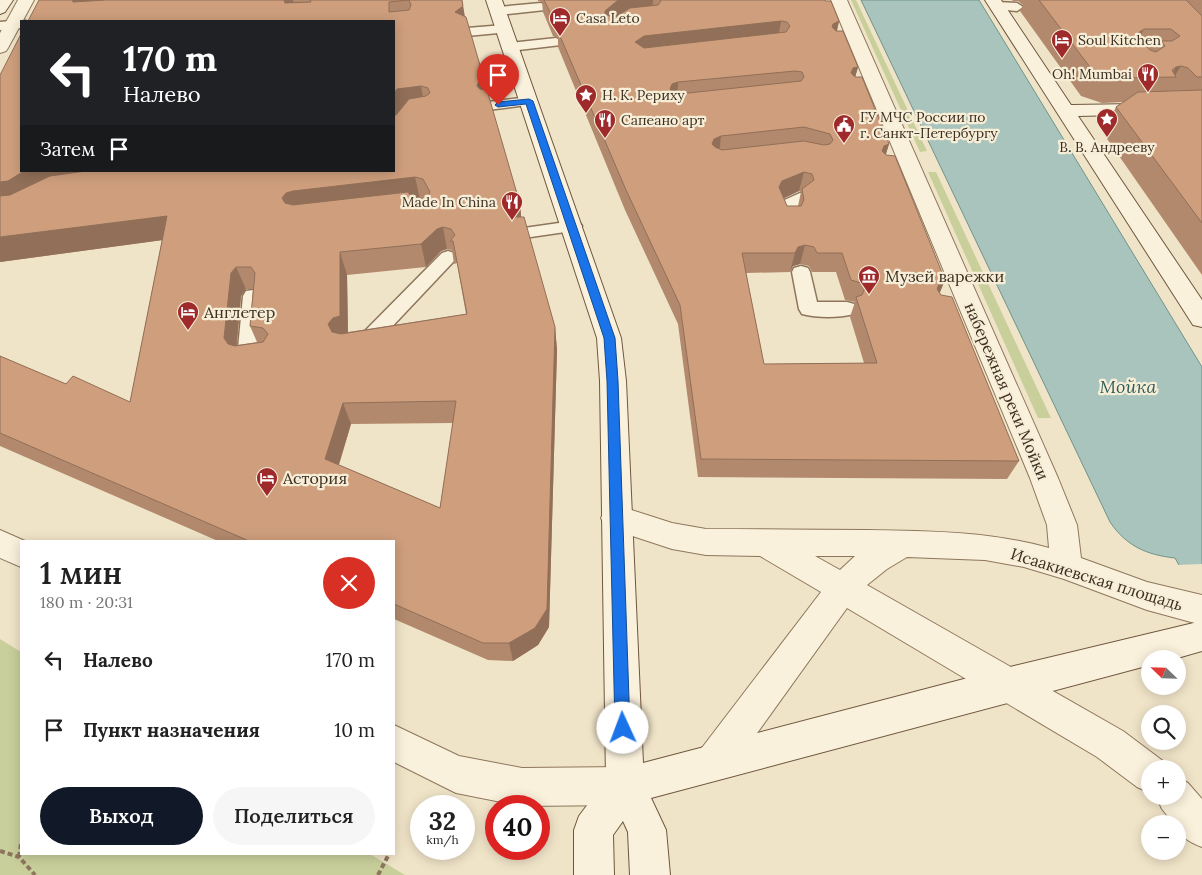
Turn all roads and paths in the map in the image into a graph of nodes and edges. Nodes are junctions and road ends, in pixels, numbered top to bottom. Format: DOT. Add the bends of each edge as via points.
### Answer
graph roads {
  1 [pos="5,0"];
  2 [pos="26,0"];
  3 [pos="995,3"];
  4 [pos="541,7"];
  5 [pos="1017,7"];
  6 [pos="0,9"];
  7 [pos="838,10"];
  8 [pos="501,21"];
  9 [pos="11,25"];
  10 [pos="466,26"];
  11 [pos="556,42"];
  12 [pos="0,48"];
  13 [pos="529,101"];
  14 [pos="488,106"];
  15 [pos="1202,108"];
  16 [pos="1067,111"];
  17 [pos="800,198"];
  18 [pos="789,220"];
  19 [pos="573,226"];
  20 [pos="524,233"];
  21 [pos="448,257"];
  22 [pos="801,272"];
  23 [pos="253,296"];
  24 [pos="847,309"];
  25 [pos="1202,319"];
  26 [pos="348,347"];
  27 [pos="266,357"];
  28 [pos="616,518"];
  29 [pos="0,543"];
  30 [pos="765,543"];
  31 [pos="903,544"];
  32 [pos="20,553"];
  33 [pos="1066,566"];
  34 [pos="842,589"];
  35 [pos="1202,619"];
  36 [pos="1006,685"];
  37 [pos="395,744"];
  38 [pos="714,762"];
  39 [pos="1141,767"];
  40 [pos="625,786"];
  41 [pos="1183,805"];
  42 [pos="1202,828"];
  43 [pos="20,850"];
  44 [pos="0,851"];
  45 [pos="388,855"];
  46 [pos="19,857"];
  47 [pos="36,875"];
  48 [pos="378,875"];
  49 [pos="594,875"];
  50 [pos="650,875"];
  1 -- 6 [label="street"];
  2 -- 9 [label="street"];
  3 -- 5 [label="lane"];
  3 -- 16 [label="street"];
  4 -- 8 [label="lane"];
  7 -- 33 [label="street, набережная реки Мойки" via="903,169 1051,496 1062,525"];
  8 -- 10 [label="lane"];
  8 -- 11 [label="lane"];
  8 -- 13 [label="street"];
  9 -- 12 [label="street"];
  13 -- 14 [label="lane"];
  13 -- 19 [label="street"];
  15 -- 16 [label="street" via="1172,102"];
  16 -- 25 [label="street"];
  17 -- 18 [label="lane" via="786,206"];
  19 -- 20 [label="lane"];
  19 -- 28 [label="street" via="610,338"];
  21 -- 26 [label="lane" via="362,345"];
  22 -- 24 [label="lane" via="810,309"];
  23 -- 27 [label="lane" via="247,359"];
  28 -- 30 [label="street, Исаакиевская площадь" via="672,536 706,542"];
  28 -- 40 [label="street"];
  29 -- 32 [label="street"];
  30 -- 31 [label="street, Исаакиевская площадь"];
  30 -- 34 [label="street, Исаакиевская площадь"];
  31 -- 33 [label="street, Исаакиевская площадь" via="985,547"];
  31 -- 34 [label="street, Исаакиевская площадь" via="879,555"];
  33 -- 35 [label="street, Исаакиевская площадь"];
  34 -- 36 [label="street, Исаакиевская площадь"];
  34 -- 38 [label="street, Исаакиевская площадь"];
  35 -- 36 [label="street, Исаакиевская площадь"];
  36 -- 38 [label="street, Исаакиевская площадь"];
  36 -- 39 [label="street, Исаакиевская площадь" via="1110,744"];
  37 -- 40 [label="street, Исаакиевская площадь" via="456,774 522,787"];
  38 -- 40 [label="street, Исаакиевская площадь"];
  40 -- 49 [label="street" via="593,830"];
  40 -- 50 [label="street" via="647,830"];
  41 -- 42 [label="street"];
  43 -- 46 [label="path"];
  44 -- 46 [label="path"];
  45 -- 48 [label="path"];
  46 -- 47 [label="path"];
}
